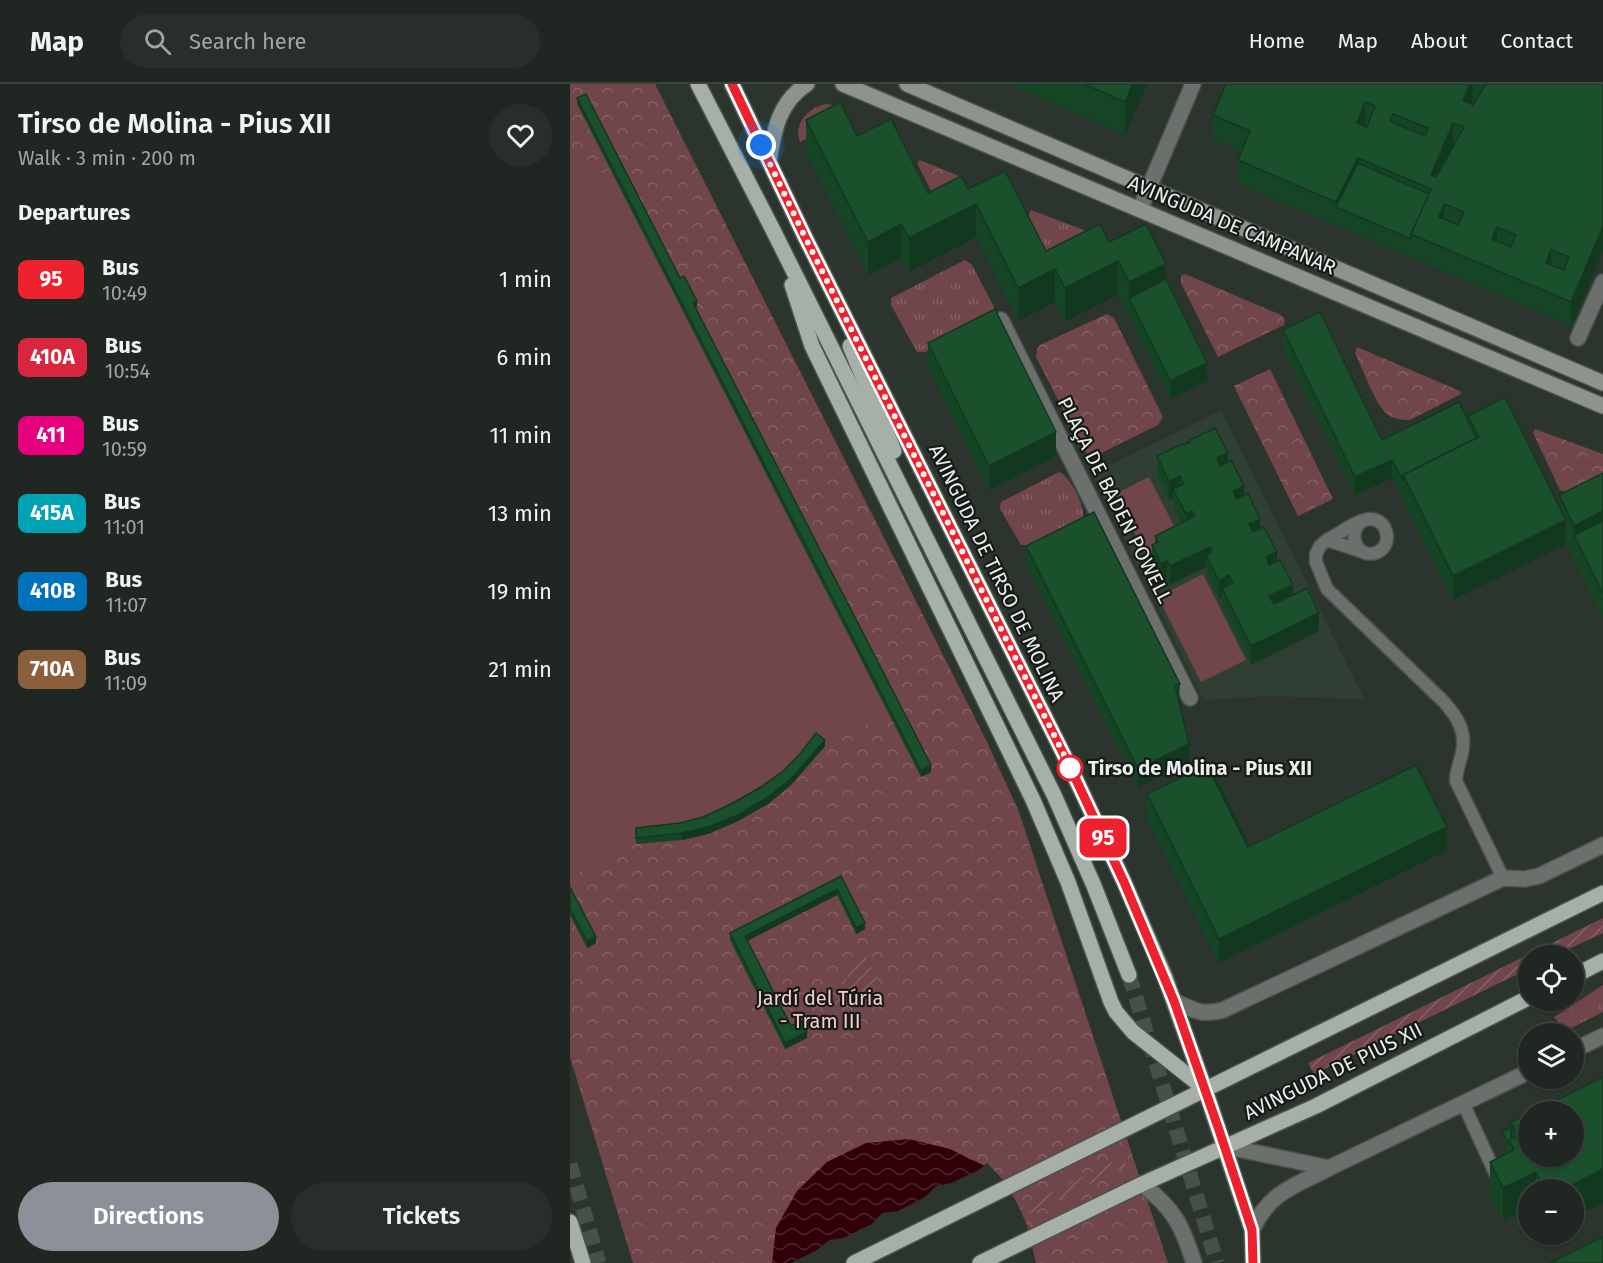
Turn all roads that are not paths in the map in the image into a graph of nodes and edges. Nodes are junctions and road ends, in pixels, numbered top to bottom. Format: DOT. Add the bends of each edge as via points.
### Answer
graph roads {
  1 [pos="698,84"];
  2 [pos="732,84"];
  3 [pos="807,84"];
  4 [pos="843,84"];
  5 [pos="907,84"];
  6 [pos="1193,84"];
  7 [pos="769,161"];
  8 [pos="1149,187"];
  9 [pos="1140,209"];
  10 [pos="775,234"];
  11 [pos="805,237"];
  12 [pos="1603,282"];
  13 [pos="1001,321"];
  14 [pos="1578,338"];
  15 [pos="1603,383"];
  16 [pos="1603,406"];
  17 [pos="1361,522"];
  18 [pos="1327,540"];
  19 [pos="1366,553"];
  20 [pos="947,578"];
  21 [pos="1190,698"];
  22 [pos="1603,845"];
  23 [pos="1503,878"];
  24 [pos="1603,893"];
  25 [pos="1603,961"];
  26 [pos="1584,971"];
  27 [pos="1129,975"];
  28 [pos="1174,1001"];
  29 [pos="1518,1003"];
  30 [pos="1603,1036"];
  31 [pos="1584,1045"];
  32 [pos="1518,1077"];
  33 [pos="1205,1089"];
  34 [pos="1463,1103"];
  35 [pos="1224,1146"];
  36 [pos="1329,1168"];
  37 [pos="1142,1184"];
  38 [pos="1503,1189"];
  39 [pos="570,1222"];
  40 [pos="1252,1230"];
  41 [pos="583,1263"];
  42 [pos="854,1263"];
  43 [pos="980,1263"];
  44 [pos="1194,1263"];
  45 [pos="1253,1263"];
  1 -- 10 [label="main road"];
  2 -- 7 [label="main road, AVINGUDA DE TIRSO DE MOLINA"];
  3 -- 7 [label="main road" via="795,91 784,106 774,130"];
  4 -- 9 [label="main road, AVINGUDA DE CAMPANAR"];
  5 -- 8 [label="main road, AVINGUDA DE CAMPANAR"];
  6 -- 8 [label="street"];
  7 -- 11 [label="main road, AVINGUDA DE TIRSO DE MOLINA"];
  8 -- 9 [label="street"];
  8 -- 15 [label="main road, AVINGUDA DE CAMPANAR"];
  9 -- 16 [label="main road, AVINGUDA DE CAMPANAR"];
  10 -- 20 [label="main road"];
  10 -- 33 [label="main road" via="812,346 1033,800 1116,1012 1133,1032"];
  11 -- 20 [label="main road"];
  11 -- 28 [label="main road, AVINGUDA DE TIRSO DE MOLINA" via="1072,771"];
  12 -- 14 [label="street"];
  13 -- 21 [label="street, PLAÇA DE BADEN POWELL"];
  17 -- 18 [label="lane"];
  17 -- 19 [label="lane" via="1353,536 1357,547"];
  17 -- 19 [label="lane" via="1378,521 1387,534 1382,549"];
  18 -- 19 [label="lane"];
  18 -- 23 [label="lane" via="1316,554 1327,589 1443,701 1461,725 1463,749 1456,781"];
  20 -- 27 [label="main road" via="1054,795"];
  22 -- 23 [label="street" via="1539,876"];
  23 -- 28 [label="street" via="1223,1010 1209,1014"];
  24 -- 33 [label="main road, AVINGUDA DE PIUS XII"];
  25 -- 26 [label="main road"];
  28 -- 33 [label="main road, AVINGUDA DE TIRSO DE MOLINA"];
  29 -- 35 [label="main road, AVINGUDA DE PIUS XII" via="1316,1106"];
  30 -- 31 [label="street"];
  32 -- 34 [label="street"];
  33 -- 35 [label="main road, AVINGUDA DE TIRSO DE MOLINA"];
  33 -- 42 [label="main road, AVINGUDA DE PIUS XII"];
  34 -- 36 [label="street"];
  34 -- 38 [label="lane"];
  35 -- 36 [label="street, AVINGUDA DE PIUS XII"];
  35 -- 37 [label="main road"];
  35 -- 40 [label="main road, AVINGUDA DE TIRSO DE MOLINA"];
  36 -- 40 [label="street" via="1280,1193 1260,1213"];
  37 -- 43 [label="main road"];
  37 -- 44 [label="street" via="1167,1205 1185,1232"];
  39 -- 41 [label="main road"];
  40 -- 45 [label="main road, AVINGUDA DE TIRSO DE MOLINA"];
}
